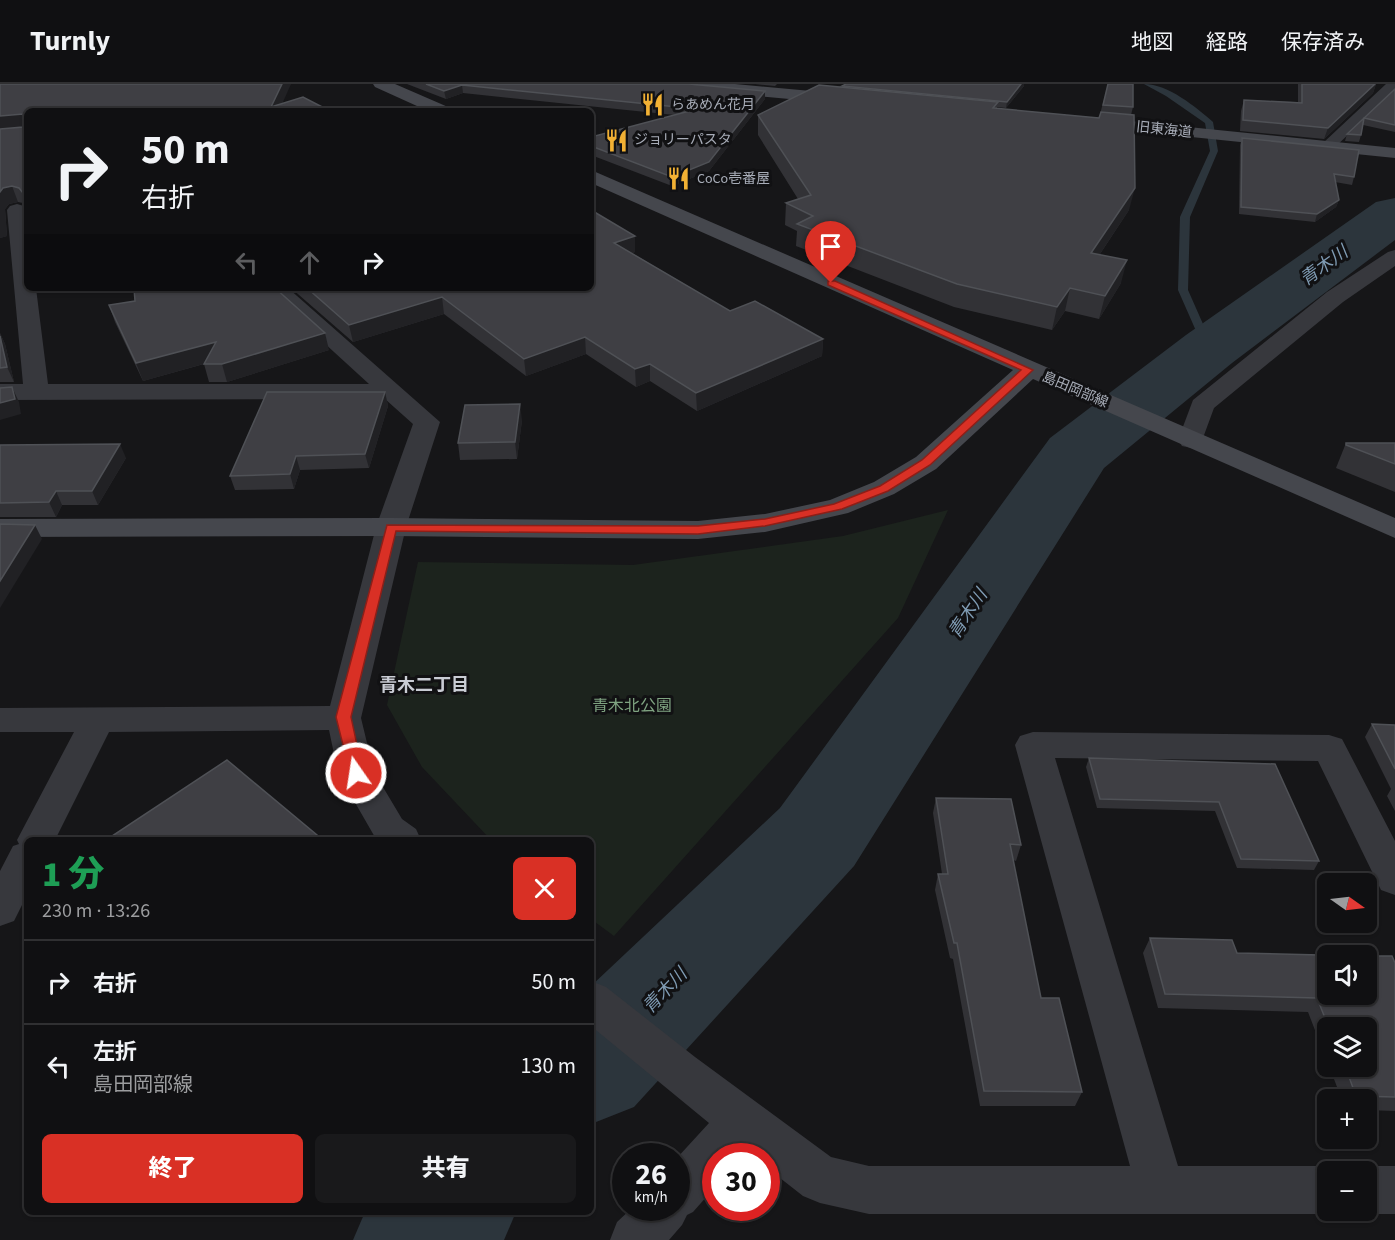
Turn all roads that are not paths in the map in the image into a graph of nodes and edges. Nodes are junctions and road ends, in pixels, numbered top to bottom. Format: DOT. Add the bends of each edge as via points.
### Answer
graph roads {
  1 [pos="381,84"];
  2 [pos="684,84"];
  3 [pos="1394,84"];
  4 [pos="862,101"];
  5 [pos="435,108"];
  6 [pos="1074,121"];
  7 [pos="1328,146"];
  8 [pos="1395,153"];
  9 [pos="594,177"];
  10 [pos="15,210"];
  11 [pos="1395,256"];
  12 [pos="24,288"];
  13 [pos="24,291"];
  14 [pos="278,291"];
  15 [pos="1028,370"];
  16 [pos="36,391"];
  17 [pos="392,391"];
  18 [pos="0,392"];
  19 [pos="1185,437"];
  20 [pos="391,527"];
  21 [pos="0,528"];
  22 [pos="1395,529"];
  23 [pos="344,717"];
  24 [pos="0,720"];
  25 [pos="98,720"];
  26 [pos="38,837"];
  27 [pos="398,837"];
  28 [pos="24,863"];
  29 [pos="1395,879"];
  30 [pos="0,909"];
  31 [pos="594,1002"];
  32 [pos="743,1120"];
  33 [pos="690,1179"];
  34 [pos="1161,1190"];
  35 [pos="1317,1190"];
  36 [pos="1377,1190"];
  37 [pos="1395,1190"];
  38 [pos="653,1221"];
  39 [pos="635,1240"];
  1 -- 5 [label="street"];
  2 -- 4 [label="street"];
  3 -- 7 [label="lane"];
  6 -- 7 [label="street, 旧東海道"];
  7 -- 8 [label="street, 旧東海道"];
  9 -- 15 [label="street, 島田岡部線"];
  10 -- 12 [label="street"];
  11 -- 19 [label="street" via="1335,297 1202,405"];
  13 -- 16 [label="street"];
  14 -- 17 [label="street"];
  15 -- 19 [label="street, 島田岡部線"];
  15 -- 20 [label="street" via="926,463 884,488 838,507 765,523 698,530"];
  16 -- 17 [label="street"];
  16 -- 18 [label="street"];
  17 -- 20 [label="street" via="427,422"];
  19 -- 22 [label="street, 島田岡部線"];
  20 -- 21 [label="street"];
  20 -- 23 [label="street"];
  23 -- 25 [label="street"];
  23 -- 27 [label="street" via="356,773 389,829"];
  24 -- 25 [label="street"];
  25 -- 26 [label="street"];
  28 -- 30 [label="street"];
  29 -- 34 [label="street" via="1329,748 1034,745"];
  31 -- 32 [label="street"];
  32 -- 33 [label="street"];
  32 -- 34 [label="street" via="820,1179 870,1190"];
  34 -- 35 [label="street"];
  36 -- 37 [label="street"];
  38 -- 39 [label="street"];
}
